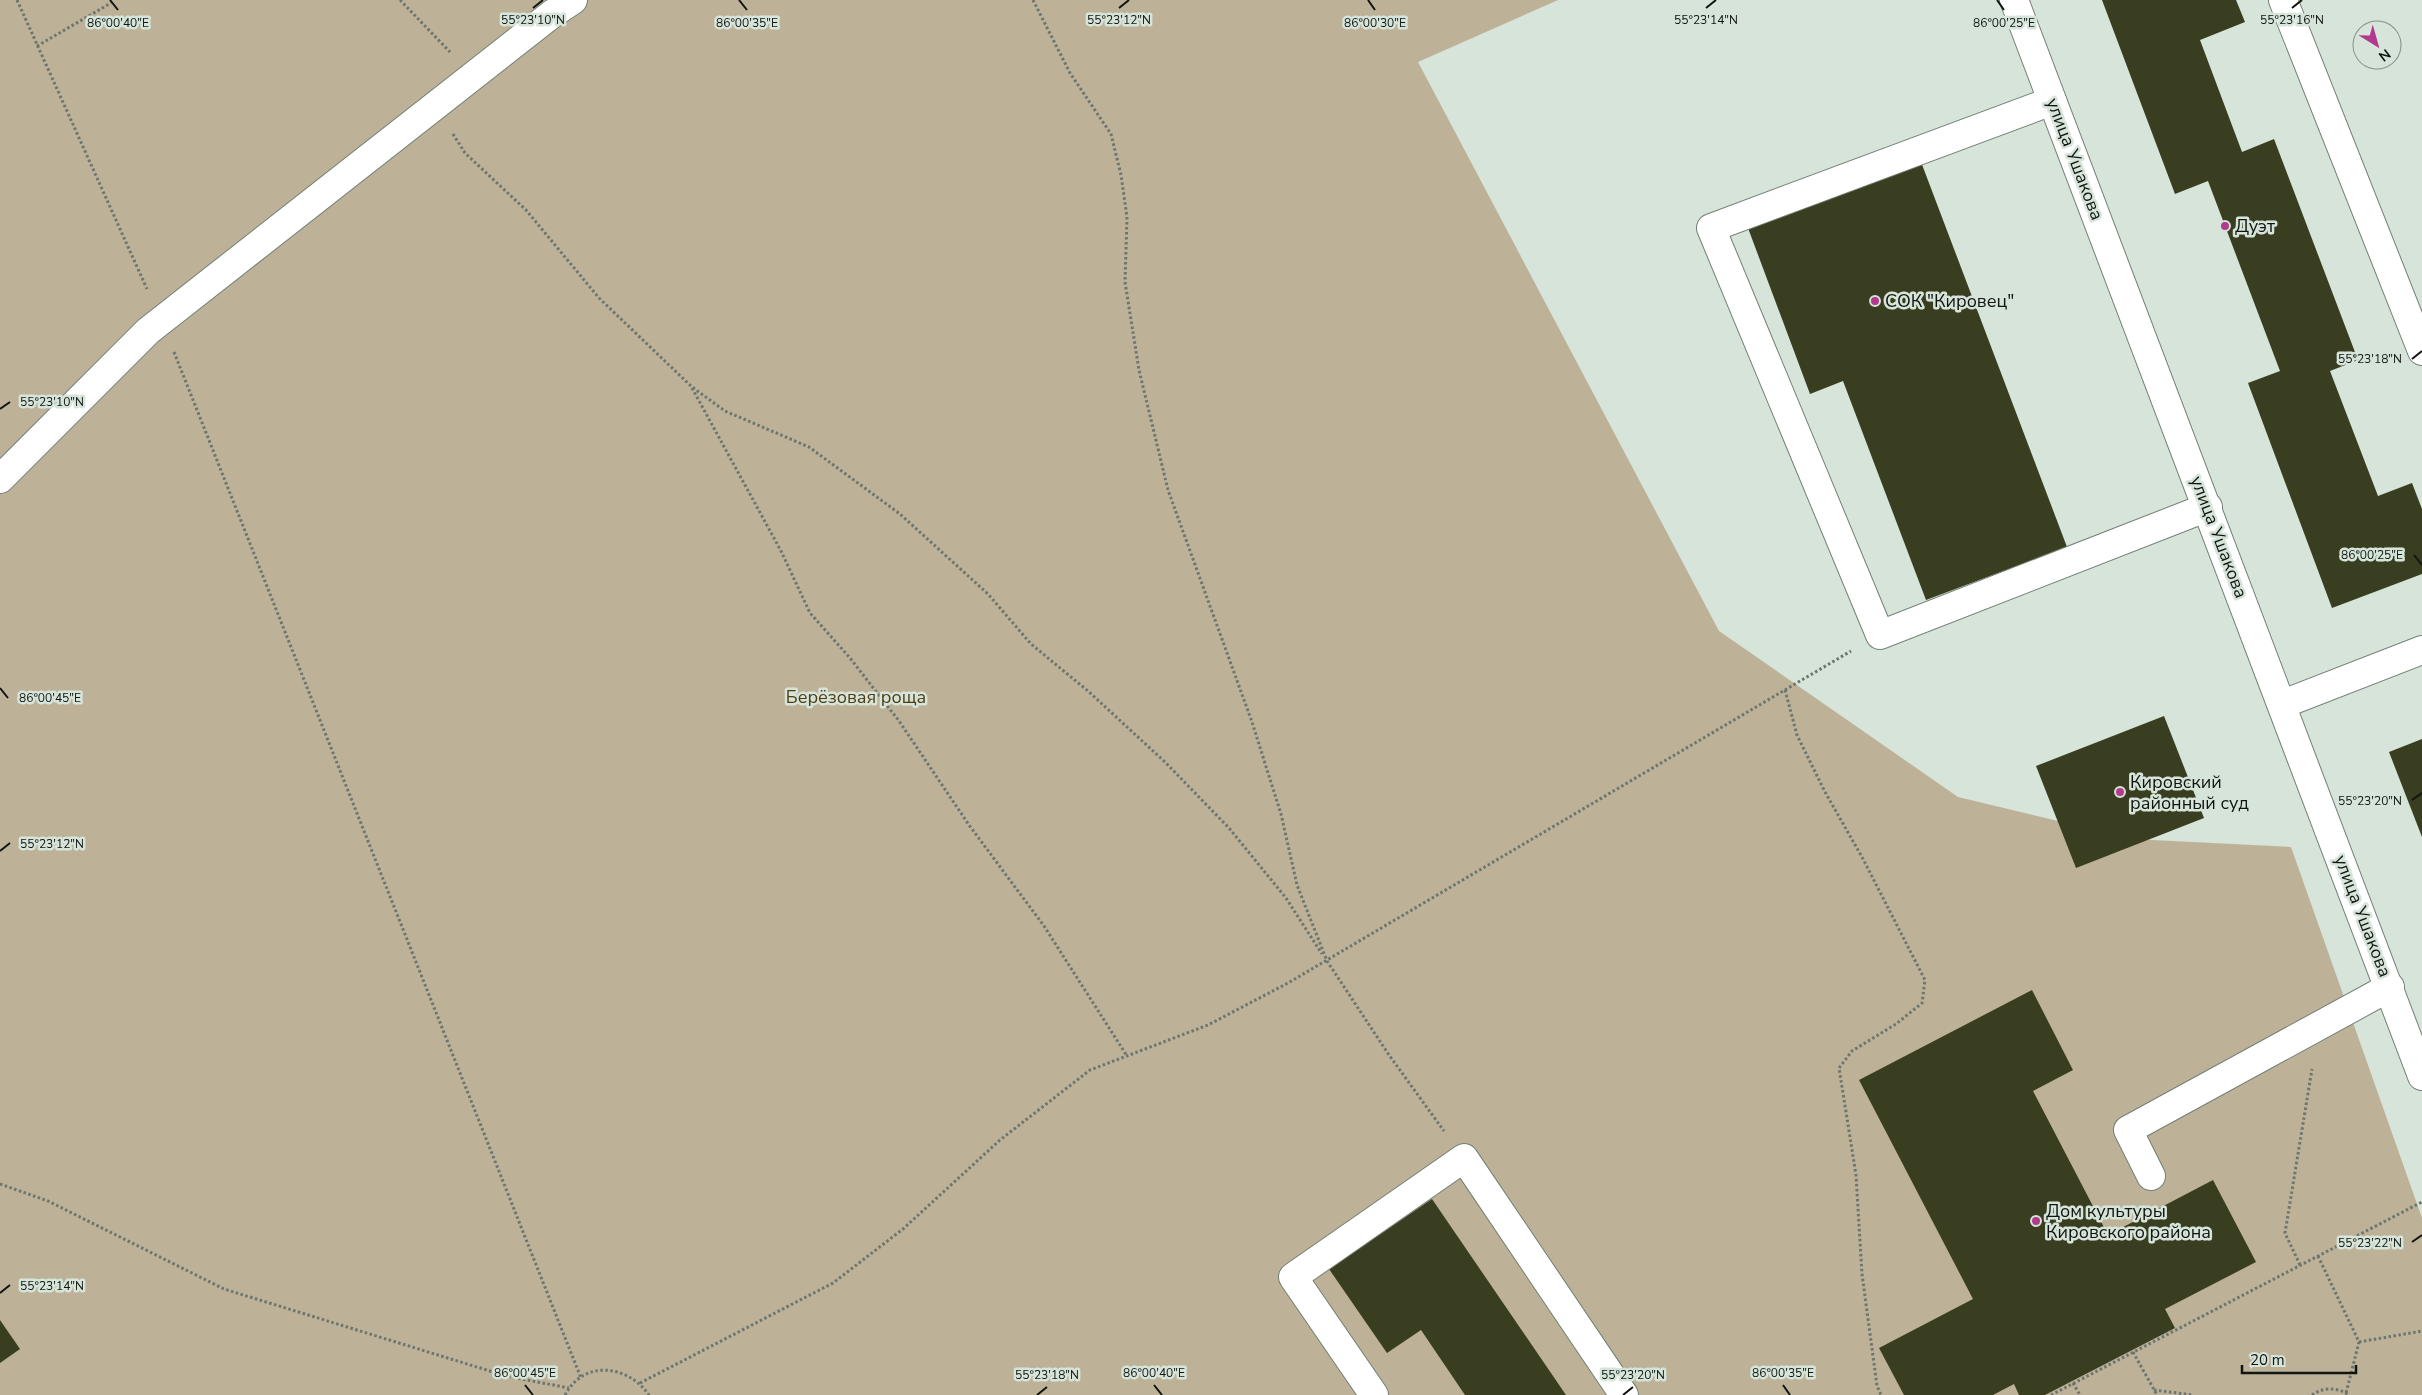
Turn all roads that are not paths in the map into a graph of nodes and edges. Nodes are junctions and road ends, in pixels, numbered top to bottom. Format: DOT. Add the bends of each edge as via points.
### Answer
graph roads {
  1 [pos="573,0"];
  2 [pos="2014,0"];
  3 [pos="2283,0"];
  4 [pos="2052,101"];
  5 [pos="2422,351"];
  6 [pos="0,479"];
  7 [pos="2208,507"];
  8 [pos="2422,650"];
  9 [pos="2283,704"];
  10 [pos="2390,987"];
  11 [pos="2422,1076"];
  12 [pos="2151,1176"];
  13 [pos="1374,1395"];
  14 [pos="1624,1395"];
  1 -- 6 [label="street" via="148,331"];
  2 -- 4 [label="street, улица Ушакова"];
  3 -- 5 [label="street"];
  4 -- 7 [label="street, улица Ушакова"];
  4 -- 7 [label="street" via="1711,228 1880,635"];
  7 -- 9 [label="street, улица Ушакова"];
  8 -- 9 [label="street"];
  9 -- 10 [label="street, улица Ушакова"];
  10 -- 11 [label="street, улица Ушакова"];
  10 -- 12 [label="street" via="2128,1130"];
  13 -- 14 [label="street" via="1293,1277 1464,1158"];
}
